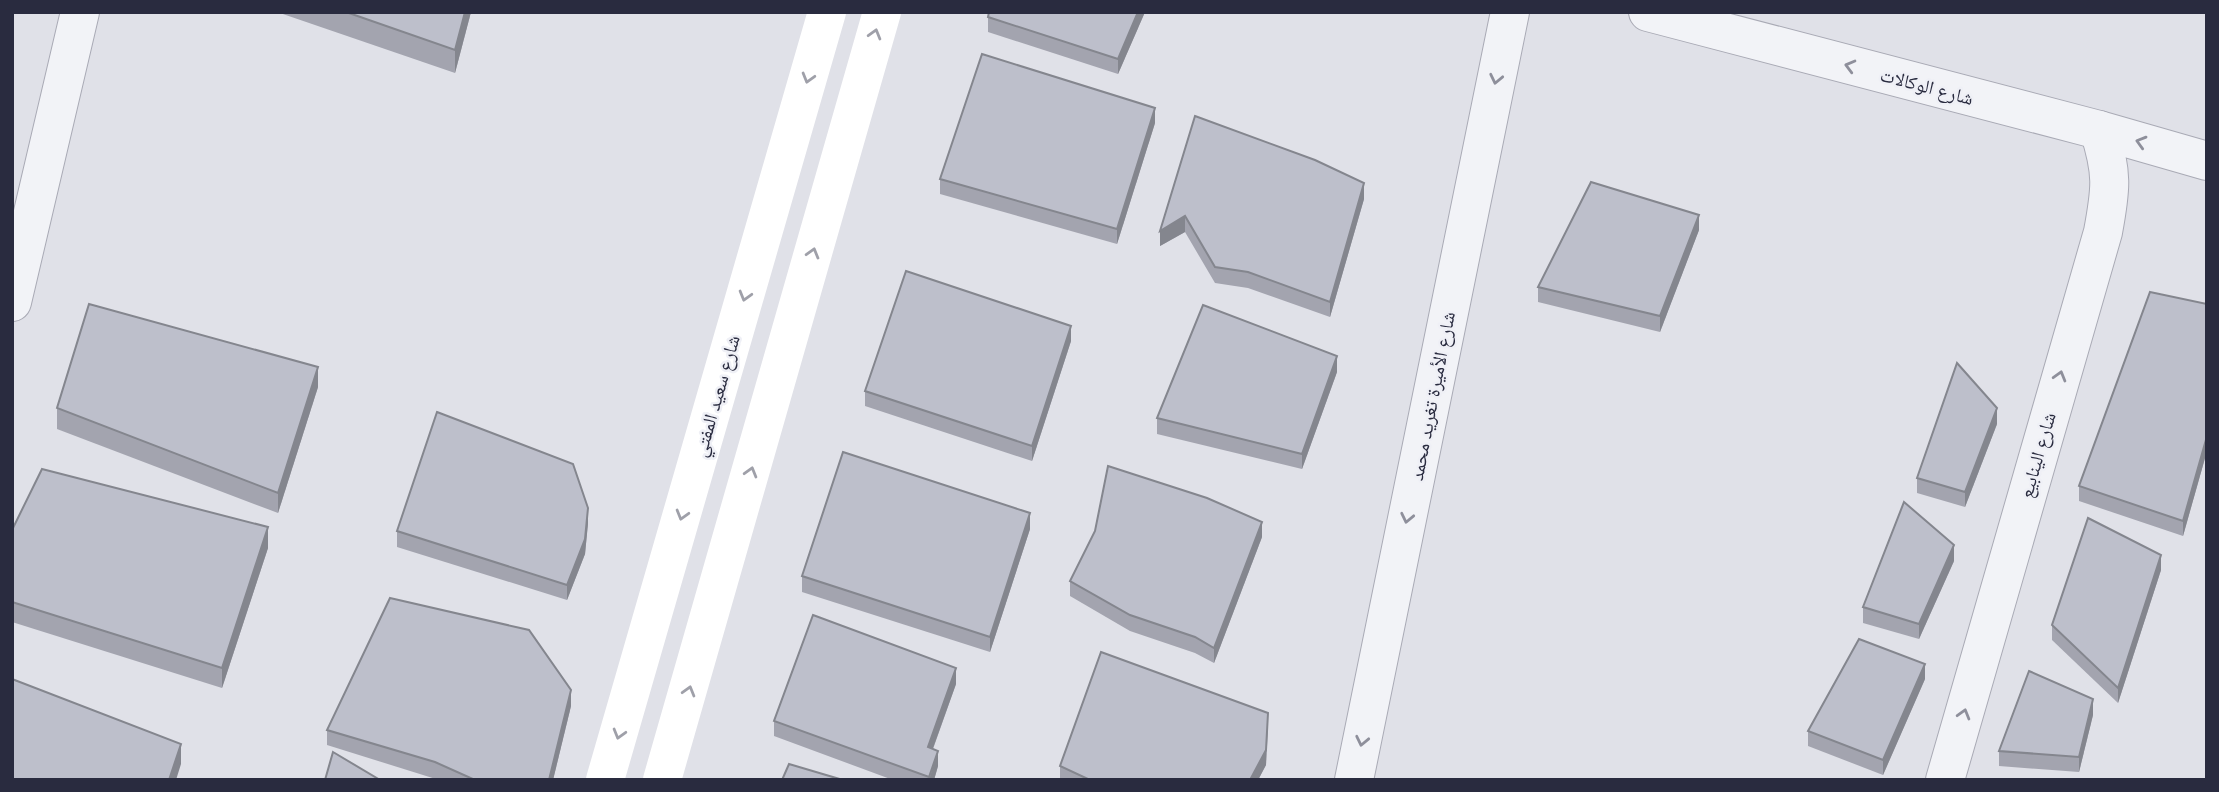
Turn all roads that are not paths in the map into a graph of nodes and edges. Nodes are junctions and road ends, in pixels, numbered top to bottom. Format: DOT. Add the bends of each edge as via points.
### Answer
graph roads {
  1 [pos="80,12"];
  2 [pos="827,12"];
  3 [pos="882,12"];
  4 [pos="1510,12"];
  5 [pos="1648,12"];
  6 [pos="2099,130"];
  7 [pos="2207,161"];
  8 [pos="12,302"];
  9 [pos="605,780"];
  10 [pos="662,780"];
  11 [pos="1354,780"];
  12 [pos="1945,780"];
  1 -- 8 [label="street"];
  2 -- 9 [label="street, شارع سعيد المفتي, one-way"];
  10 -- 3 [label="street, one-way"];
  4 -- 11 [label="street, شارع الأميرة تغريد محمد, one-way"];
  6 -- 5 [label="street, شارع الوكالات, one-way"];
  7 -- 6 [label="street, شارع الوكالات, one-way"];
  12 -- 6 [label="street, شارع الينابيع, one-way" via="2103,232 2110,192 2109,159"];
}
